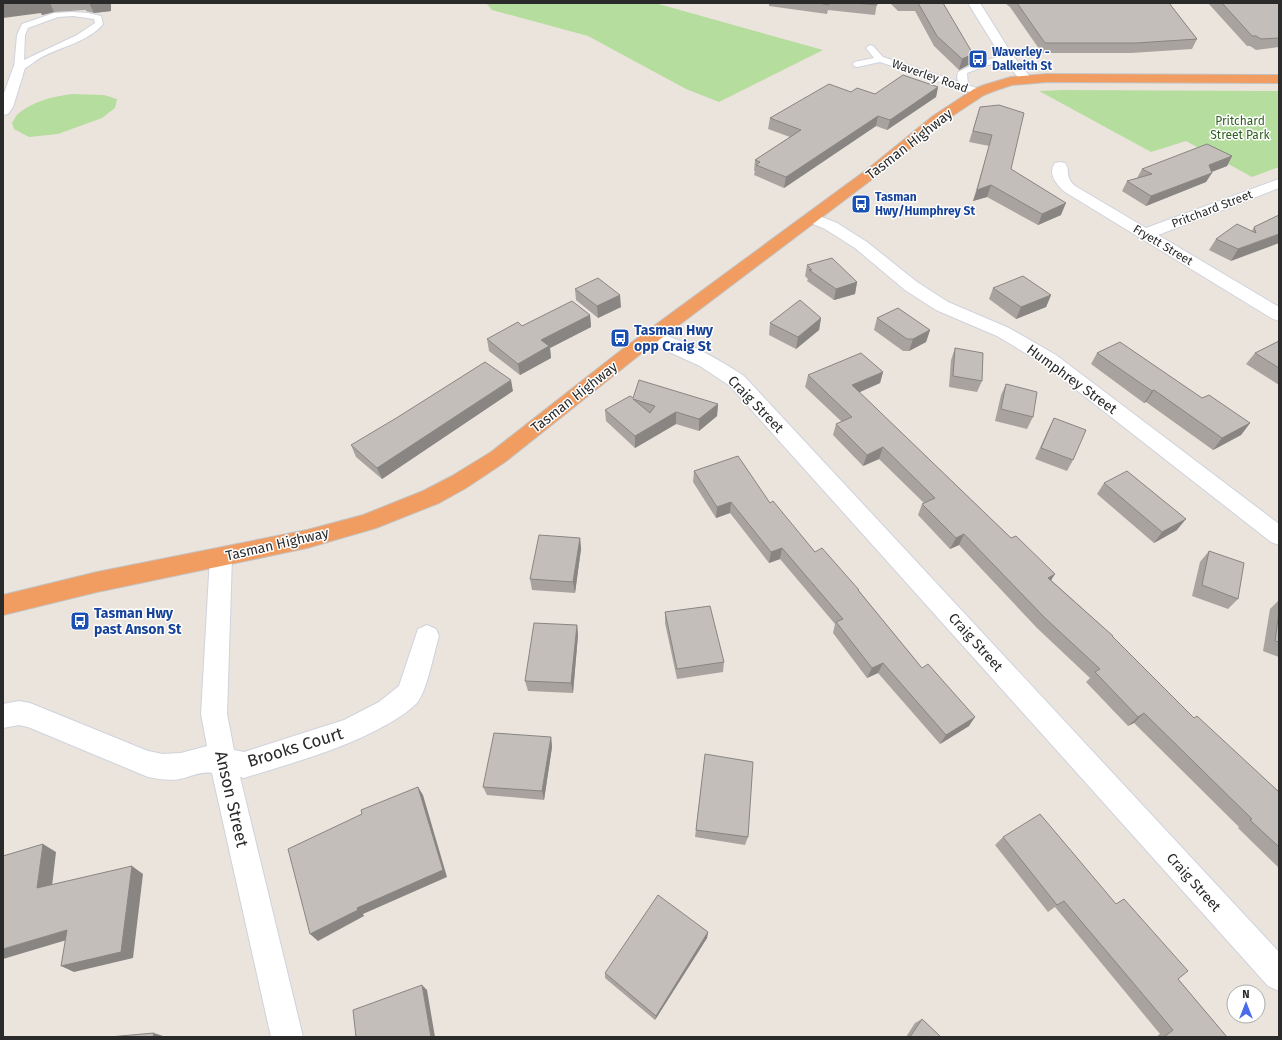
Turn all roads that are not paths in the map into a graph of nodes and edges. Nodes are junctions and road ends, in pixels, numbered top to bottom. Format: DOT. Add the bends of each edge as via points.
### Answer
graph roads {
  1 [pos="974,3"];
  2 [pos="870,48"];
  3 [pos="1008,58"];
  4 [pos="880,59"];
  5 [pos="857,64"];
  6 [pos="19,68"];
  7 [pos="1026,79"];
  8 [pos="1279,79"];
  9 [pos="961,86"];
  10 [pos="979,92"];
  11 [pos="3,111"];
  12 [pos="1060,166"];
  13 [pos="1279,183"];
  14 [pos="812,218"];
  15 [pos="1146,234"];
  16 [pos="1279,315"];
  17 [pos="652,337"];
  18 [pos="1279,536"];
  19 [pos="221,557"];
  20 [pos="3,605"];
  21 [pos="427,636"];
  22 [pos="3,716"];
  23 [pos="223,762"];
  24 [pos="1279,975"];
  25 [pos="287,1037"];
  1 -- 3 [label="street"];
  2 -- 4 [label="lane, Waverley Road"];
  3 -- 7 [label="street"];
  3 -- 9 [label="lane" via="969,68 963,72 964,84"];
  4 -- 5 [label="lane, Waverley Road"];
  4 -- 9 [label="lane, Waverley Road"];
  6 -- 6 [label="lane" via="21,35 25,26 56,15 88,15 98,18 99,24 93,30 27,61"];
  6 -- 11 [label="street"];
  7 -- 8 [label="highway, Tasman Highway"];
  7 -- 10 [label="highway, Tasman Highway" via="998,84"];
  9 -- 10 [label="lane, Waverley Road"];
  10 -- 14 [label="highway, Tasman Highway" via="938,119"];
  12 -- 15 [label="street, Fryett Street" via="1060,179 1070,189"];
  13 -- 15 [label="street, Pritchard Street"];
  14 -- 17 [label="highway, Tasman Highway"];
  14 -- 18 [label="street, Humphrey Street" via="831,226 861,245 911,286 942,306 1003,332 1049,359"];
  15 -- 16 [label="street, Fryett Street"];
  17 -- 19 [label="highway, Tasman Highway" via="498,457 431,497 368,522 307,539"];
  17 -- 24 [label="street, Craig Street" via="723,370 737,381"];
  19 -- 20 [label="highway, Tasman Highway" via="97,582"];
  19 -- 23 [label="street, Anson Street" via="214,714"];
  21 -- 23 [label="street, Brooks Court" via="408,694 388,710 351,730 287,752 244,765"];
  22 -- 23 [label="street, Brooks Court" via="19,713 30,715 148,764 163,767 181,766 205,759"];
  23 -- 25 [label="street, Anson Street"];
}
